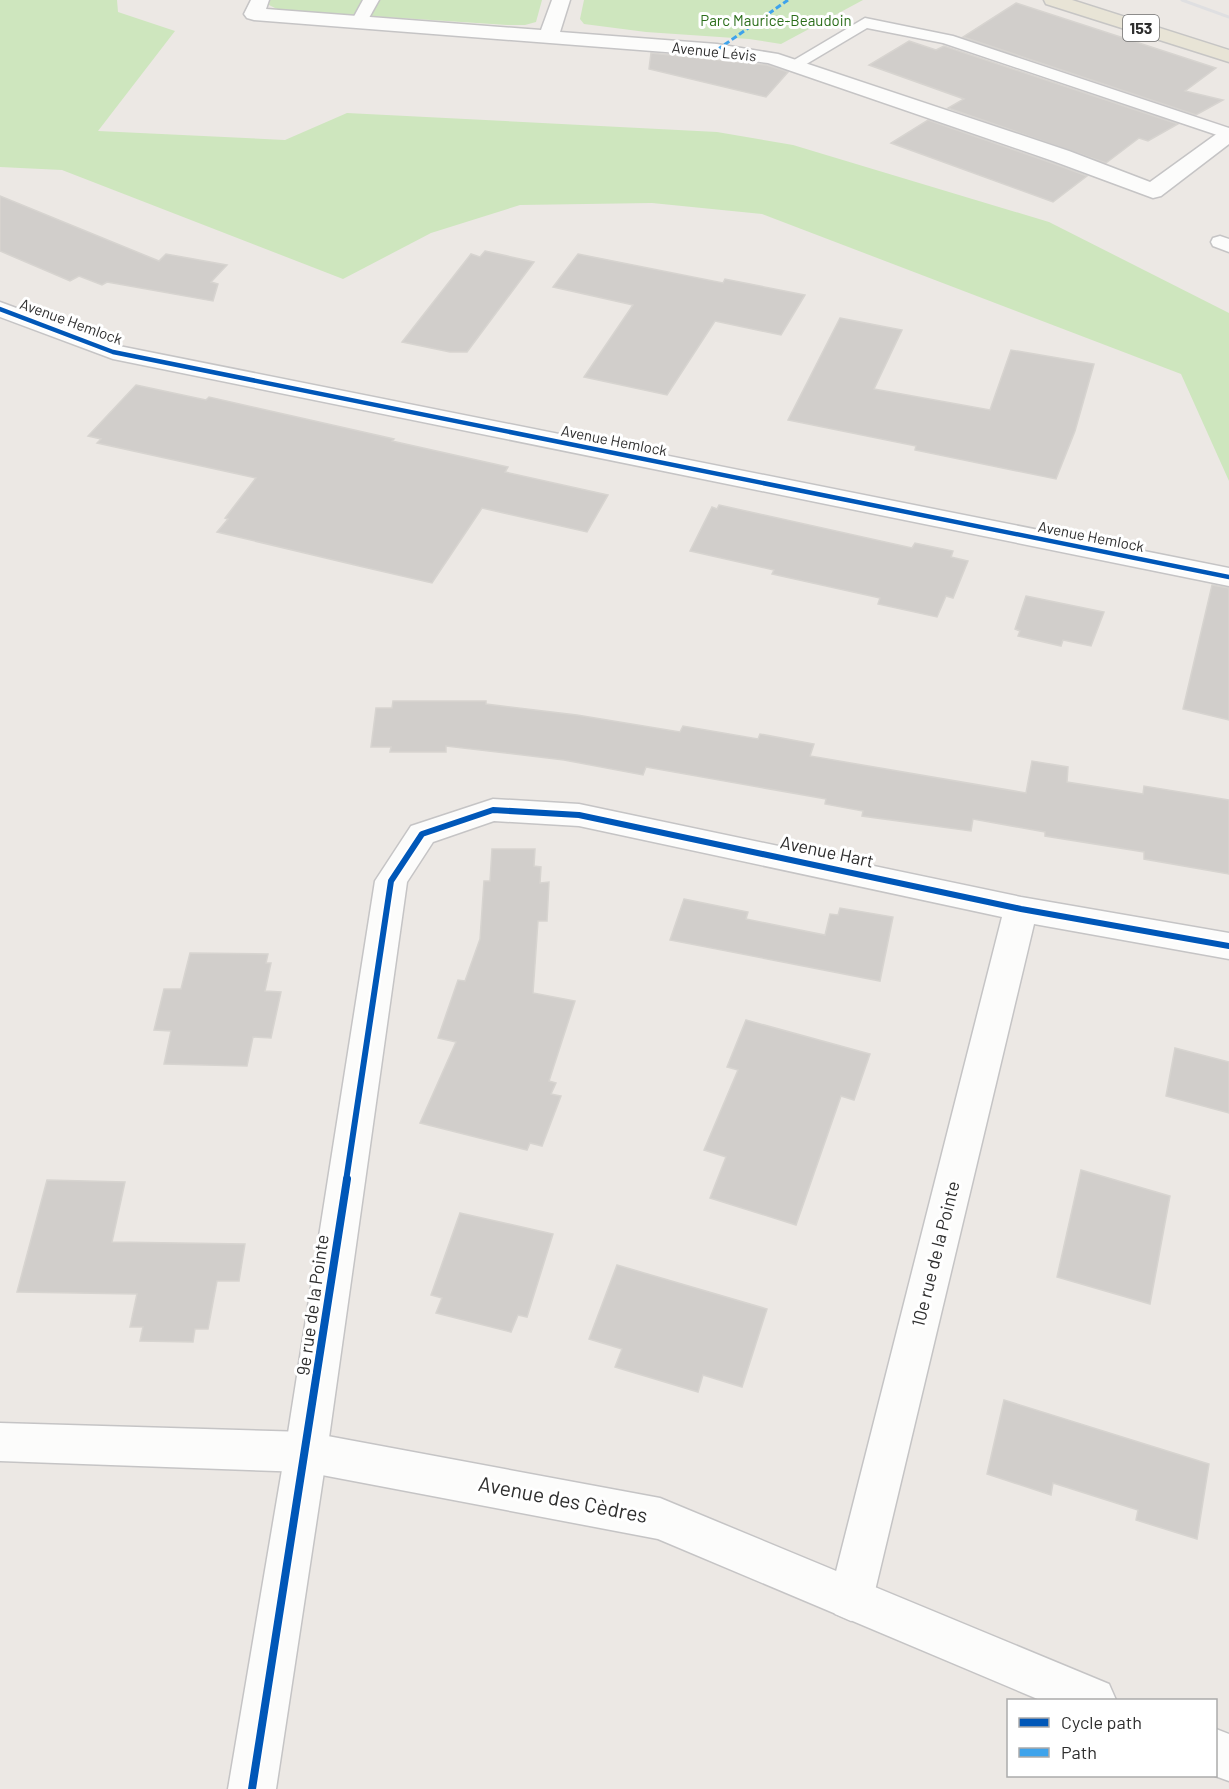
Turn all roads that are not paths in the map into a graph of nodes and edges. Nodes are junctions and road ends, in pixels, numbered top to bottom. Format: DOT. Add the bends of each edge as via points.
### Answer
graph roads {
  1 [pos="371,0"];
  2 [pos="561,0"];
  3 [pos="1053,0"];
  4 [pos="257,7"];
  5 [pos="359,22"];
  6 [pos="549,37"];
  7 [pos="1229,56"];
  8 [pos="792,66"];
  9 [pos="1229,134"];
  10 [pos="0,309"];
  11 [pos="1229,577"];
  12 [pos="422,834"];
  13 [pos="1021,909"];
  14 [pos="1229,946"];
  15 [pos="0,1442"];
  16 [pos="306,1452"];
  17 [pos="851,1599"];
  18 [pos="1088,1699"];
  19 [pos="252,1789"];
  1 -- 5 [label="lane"];
  2 -- 6 [label="street"];
  3 -- 7 [label="main road, 153"];
  4 -- 5 [label="street, Avenue Lévis"];
  5 -- 6 [label="street, Avenue Lévis"];
  6 -- 8 [label="street, Avenue Lévis" via="717,50 771,58"];
  8 -- 9 [label="lane" via="864,23 947,39"];
  8 -- 9 [label="street, Avenue Lévis" via="1153,191"];
  10 -- 11 [label="street, Avenue Hemlock" via="113,352"];
  12 -- 13 [label="street, Avenue Hart" via="493,810 579,815"];
  12 -- 16 [label="street, 9e rue de la Pointe" via="391,881"];
  13 -- 14 [label="street, Avenue Hart"];
  13 -- 17 [label="street, 10e rue de la Pointe"];
  15 -- 16 [label="street, Avenue des Cèdres"];
  16 -- 17 [label="street, Avenue des Cèdres" via="660,1519"];
  16 -- 19 [label="street, 9e rue de la Pointe"];
  17 -- 18 [label="street, Avenue des Cèdres"];
}
